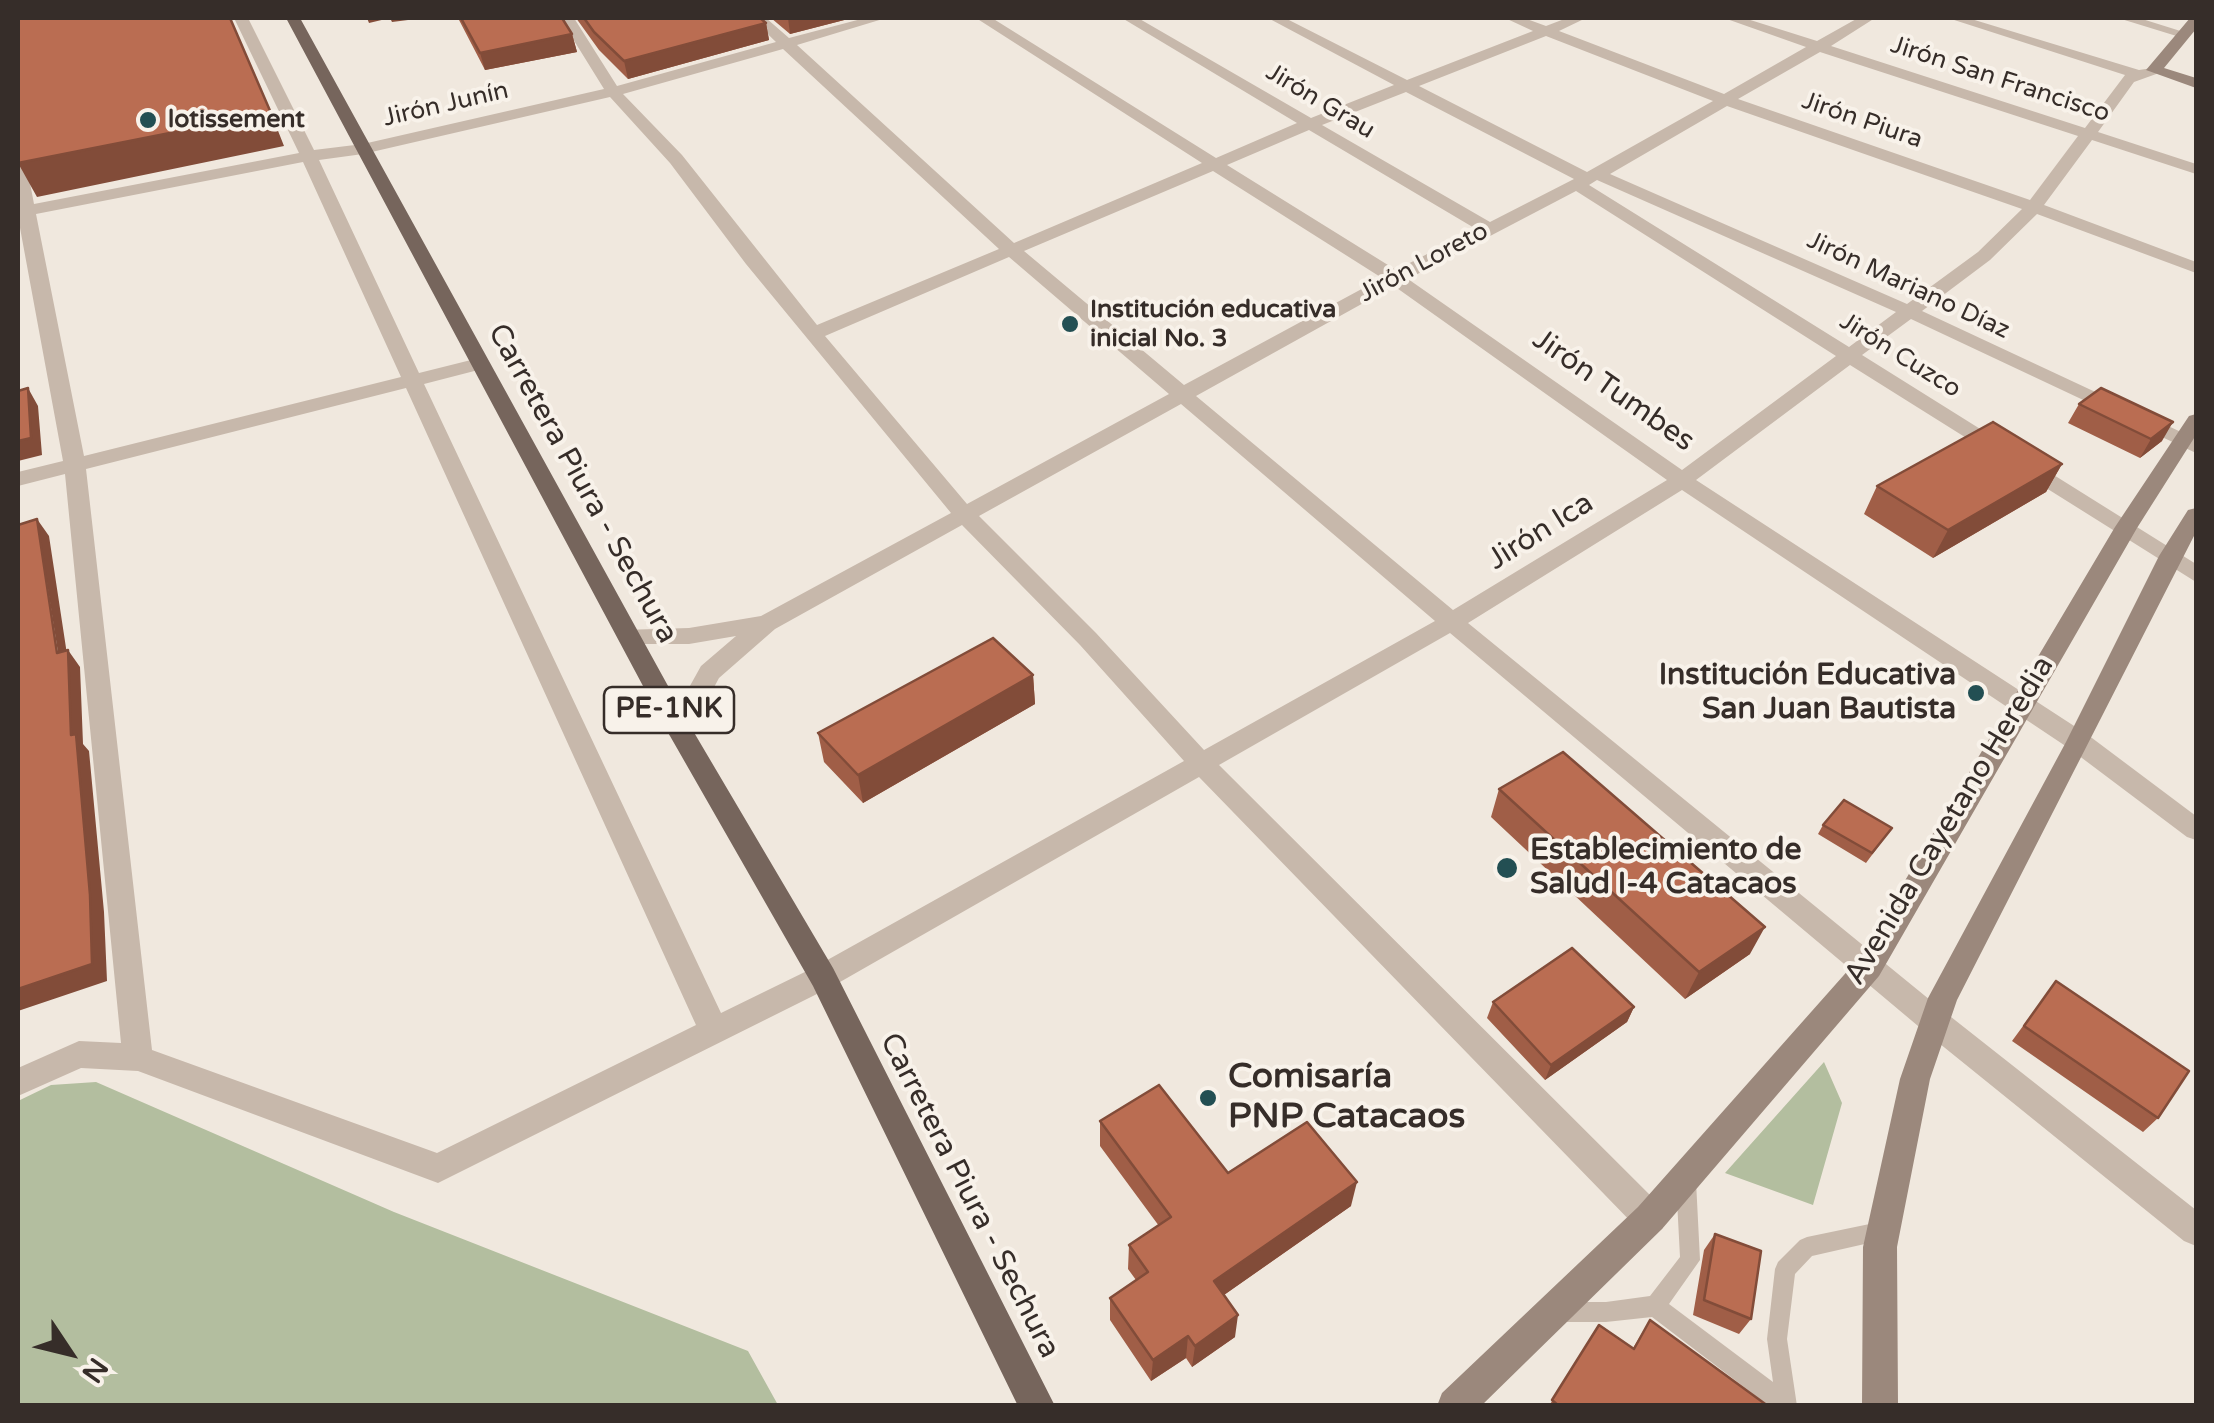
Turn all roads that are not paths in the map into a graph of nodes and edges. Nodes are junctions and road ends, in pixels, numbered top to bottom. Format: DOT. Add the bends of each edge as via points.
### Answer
graph roads {
  1 [pos="240,18"];
  2 [pos="293,18"];
  3 [pos="567,18"];
  4 [pos="758,18"];
  5 [pos="879,18"];
  6 [pos="984,18"];
  7 [pos="1128,18"];
  8 [pos="1275,18"];
  9 [pos="1512,18"];
  10 [pos="1579,18"];
  11 [pos="1732,18"];
  12 [pos="1868,18"];
  13 [pos="1955,18"];
  14 [pos="2125,18"];
  15 [pos="2196,20"];
  16 [pos="1548,32"];
  17 [pos="2183,34"];
  18 [pos="788,43"];
  19 [pos="1816,46"];
  20 [pos="2145,72"];
  21 [pos="2196,83"];
  22 [pos="1405,85"];
  23 [pos="613,92"];
  24 [pos="1725,100"];
  25 [pos="1307,124"];
  26 [pos="2086,135"];
  27 [pos="363,149"];
  28 [pos="309,156"];
  29 [pos="18,162"];
  30 [pos="1214,163"];
  31 [pos="2196,170"];
  32 [pos="1587,179"];
  33 [pos="2034,207"];
  34 [pos="22,211"];
  35 [pos="1488,228"];
  36 [pos="1009,248"];
  37 [pos="2196,268"];
  38 [pos="1396,278"];
  39 [pos="1908,311"];
  40 [pos="814,334"];
  41 [pos="1847,356"];
  42 [pos="479,364"];
  43 [pos="410,382"];
  44 [pos="1184,394"];
  45 [pos="2192,436"];
  46 [pos="75,466"];
  47 [pos="18,480"];
  48 [pos="1682,480"];
  49 [pos="964,514"];
  50 [pos="2196,515"];
  51 [pos="2126,527"];
  52 [pos="2170,556"];
  53 [pos="2196,574"];
  54 [pos="1452,622"];
  55 [pos="768,624"];
  56 [pos="630,636"];
  57 [pos="2022,703"];
  58 [pos="678,729"];
  59 [pos="2079,742"];
  60 [pos="1202,764"];
  61 [pos="2196,830"];
  62 [pos="1869,967"];
  63 [pos="822,977"];
  64 [pos="1935,1022"];
  65 [pos="714,1031"];
  66 [pos="138,1058"];
  67 [pos="18,1082"];
  68 [pos="1686,1177"];
  69 [pos="1650,1218"];
  70 [pos="2196,1230"];
  71 [pos="1884,1231"];
  72 [pos="1656,1306"];
  73 [pos="1548,1312"];
  74 [pos="1787,1405"];
  75 [pos="1037,1406"];
  76 [pos="1455,1406"];
  77 [pos="1880,1406"];
  1 -- 28 [label="street"];
  2 -- 27 [label="main road, Carretera Piura - Sechura / PE-1NK"];
  3 -- 23 [label="street"];
  4 -- 18 [label="street"];
  5 -- 18 [label="street, Jirón Junín"];
  6 -- 30 [label="street, Jirón Tumbes"];
  7 -- 25 [label="street, Jirón Grau"];
  8 -- 22 [label="street, Jirón Mariano Díaz"];
  9 -- 16 [label="street, Jirón Piura"];
  10 -- 16 [label="street"];
  11 -- 19 [label="street, Jirón San Francisco"];
  12 -- 19 [label="street, Jirón Loreto"];
  13 -- 20 [label="street"];
  14 -- 17 [label="street"];
  15 -- 17 [label="main road, Jirón Ica"];
  16 -- 22 [label="street"];
  16 -- 24 [label="street, Jirón Piura"];
  17 -- 20 [label="main road, Jirón Ica"];
  18 -- 23 [label="street, Jirón Junín"];
  18 -- 36 [label="street"];
  19 -- 24 [label="street, Jirón Loreto"];
  19 -- 26 [label="street, Jirón San Francisco"];
  20 -- 21 [label="main road"];
  20 -- 26 [label="street, Jirón Ica"];
  22 -- 25 [label="street"];
  22 -- 32 [label="street, Jirón Mariano Díaz"];
  23 -- 27 [label="street, Jirón Junín"];
  23 -- 40 [label="street" via="676,159"];
  24 -- 32 [label="street, Jirón Loreto"];
  24 -- 33 [label="street, Jirón Piura"];
  25 -- 30 [label="street"];
  25 -- 35 [label="street, Jirón Grau"];
  26 -- 31 [label="street, Jirón San Francisco"];
  26 -- 33 [label="street, Jirón Ica"];
  27 -- 28 [label="street, Jirón Junín"];
  27 -- 42 [label="main road, Carretera Piura - Sechura / PE-1NK"];
  28 -- 34 [label="street, Jirón Junín"];
  28 -- 43 [label="street"];
  29 -- 34 [label="street"];
  30 -- 36 [label="street"];
  30 -- 38 [label="street, Jirón Tumbes"];
  32 -- 35 [label="street, Jirón Loreto"];
  32 -- 39 [label="street, Jirón Mariano Díaz"];
  32 -- 41 [label="street, Jirón Cuzco"];
  33 -- 37 [label="street, Jirón Piura"];
  33 -- 39 [label="street, Jirón Ica" via="1984,256"];
  34 -- 46 [label="street"];
  35 -- 38 [label="street, Jirón Loreto"];
  36 -- 40 [label="street"];
  36 -- 44 [label="street"];
  38 -- 44 [label="street, Jirón Loreto"];
  38 -- 48 [label="street, Jirón Tumbes"];
  39 -- 41 [label="street, Jirón Ica"];
  39 -- 45 [label="street, Jirón Mariano Díaz"];
  40 -- 49 [label="street"];
  41 -- 48 [label="street, Jirón Ica"];
  41 -- 51 [label="street, Jirón Cuzco"];
  42 -- 43 [label="street"];
  42 -- 56 [label="main road, Carretera Piura - Sechura / PE-1NK"];
  43 -- 46 [label="street"];
  43 -- 65 [label="street"];
  44 -- 49 [label="street, Jirón Loreto"];
  44 -- 54 [label="street"];
  45 -- 51 [label="main road, Avenida Cayetano Heredia"];
  46 -- 47 [label="street"];
  46 -- 66 [label="street"];
  48 -- 54 [label="street, Jirón Ica"];
  48 -- 57 [label="street, Jirón Tumbes"];
  49 -- 55 [label="street, Jirón Loreto"];
  49 -- 60 [label="street"];
  50 -- 52 [label="main road"];
  51 -- 52 [label="street, Jirón Cuzco"];
  51 -- 57 [label="main road, Avenida Cayetano Heredia"];
  52 -- 53 [label="street, Jirón Cuzco"];
  52 -- 59 [label="main road"];
  54 -- 60 [label="street, Jirón Ica"];
  54 -- 62 [label="street"];
  55 -- 56 [label="street, Jirón Loreto" via="689,636"];
  55 -- 58 [label="street, Jirón Loreto" via="710,672"];
  56 -- 58 [label="main road, Carretera Piura - Sechura / PE-1NK"];
  57 -- 59 [label="street, Jirón Tumbes"];
  57 -- 62 [label="main road, Avenida Cayetano Heredia"];
  58 -- 63 [label="main road, Carretera Piura - Sechura / PE-1NK"];
  59 -- 61 [label="street, Jirón Tumbes"];
  59 -- 64 [label="main road"];
  60 -- 63 [label="street, Jirón Ica"];
  60 -- 69 [label="street"];
  62 -- 64 [label="street"];
  62 -- 68 [label="main road, Avenida Cayetano Heredia"];
  63 -- 65 [label="street, Jirón Ica"];
  63 -- 75 [label="main road, Carretera Piura - Sechura / PE-1NK"];
  64 -- 70 [label="street"];
  64 -- 71 [label="main road" via="1915,1079"];
  65 -- 66 [label="street, Jirón Ica" via="438,1168"];
  66 -- 67 [label="street, Jirón Ica" via="79,1054"];
  68 -- 69 [label="main road, Avenida Cayetano Heredia"];
  68 -- 72 [label="lane" via="1690,1260"];
  69 -- 73 [label="main road, Avenida Cayetano Heredia"];
  71 -- 74 [label="lane" via="1807,1247 1785,1269 1777,1339"];
  71 -- 77 [label="main road"];
  72 -- 73 [label="lane"];
  72 -- 74 [label="lane"];
  73 -- 76 [label="main road, Avenida Cayetano Heredia"];
}
